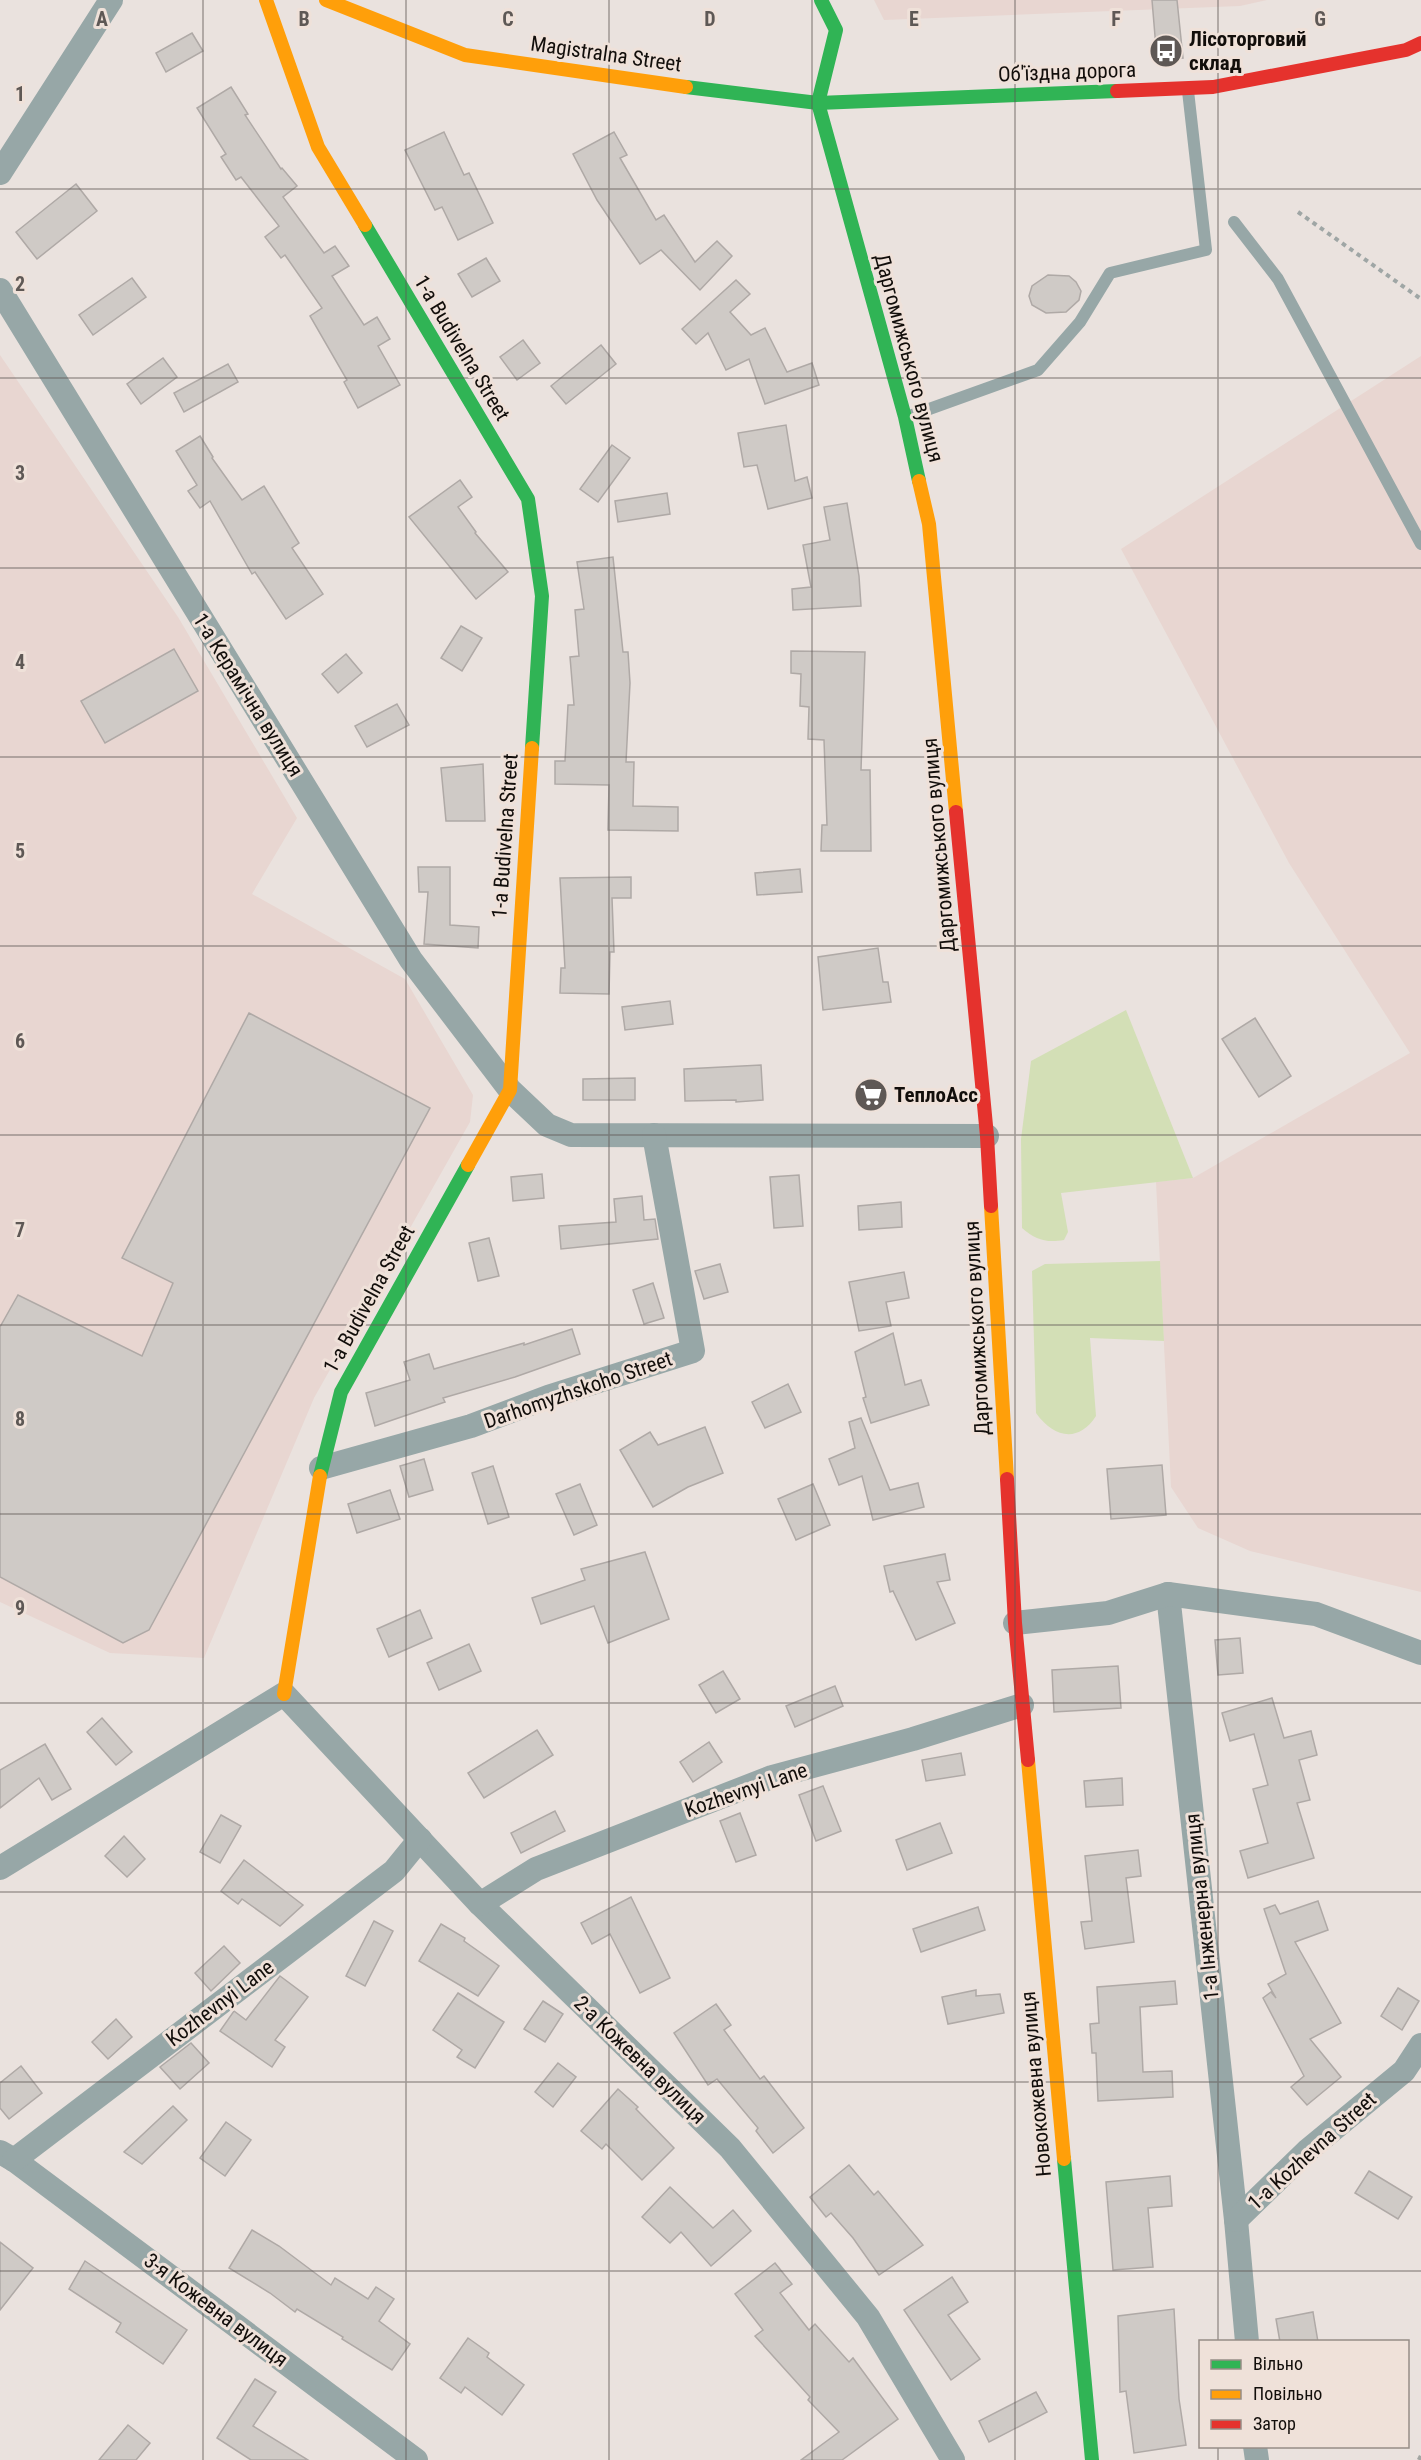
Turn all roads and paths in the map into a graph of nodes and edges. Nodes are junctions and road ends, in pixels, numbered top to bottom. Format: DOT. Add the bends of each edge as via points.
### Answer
graph roads {
  1 [pos="111,0"];
  2 [pos="266,0"];
  3 [pos="326,0"];
  4 [pos="821,0"];
  5 [pos="1421,43"];
  6 [pos="1188,88"];
  7 [pos="818,103"];
  8 [pos="0,173"];
  9 [pos="1298,212"];
  10 [pos="1234,222"];
  11 [pos="0,290"];
  12 [pos="1421,299"];
  13 [pos="905,417"];
  14 [pos="1421,544"];
  15 [pos="510,1090"];
  16 [pos="654,1136"];
  17 [pos="987,1136"];
  18 [pos="321,1468"];
  19 [pos="1168,1594"];
  20 [pos="1015,1623"];
  21 [pos="1421,1653"];
  22 [pos="284,1694"];
  23 [pos="1022,1705"];
  24 [pos="420,1839"];
  25 [pos="0,1868"];
  26 [pos="480,1904"];
  27 [pos="1421,2045"];
  28 [pos="7,2156"];
  29 [pos="1236,2220"];
  30 [pos="1246,2340"];
  31 [pos="416,2460"];
  32 [pos="953,2460"];
  33 [pos="1092,2460"];
  1 -- 8 [label="street"];
  2 -- 15 [label="street, 1-a Budivelna Street" via="318,147 528,499 542,596"];
  3 -- 7 [label="street, Magistralna Street" via="465,55"];
  4 -- 7 [label="street, Даргомижського вулиця" via="836,30"];
  5 -- 6 [label="street, Об'їздна дорога" via="1406,50 1213,87"];
  6 -- 7 [label="street, Об'їздна дорога"];
  6 -- 13 [label="lane" via="1206,250 1110,273 1080,322 1038,370"];
  7 -- 13 [label="street, Даргомижського вулиця"];
  9 -- 12 [label="path"];
  10 -- 14 [label="lane" via="1278,279"];
  11 -- 15 [label="street, 1-а Керамічна вулиця" via="411,960"];
  13 -- 17 [label="street, Даргомижського вулиця" via="929,524"];
  15 -- 16 [label="street, 1-а Керамічна вулиця" via="548,1125 571,1135"];
  15 -- 18 [label="street, 1-a Budivelna Street" via="341,1392"];
  16 -- 17 [label="street, 1-а Керамічна вулиця"];
  16 -- 18 [label="street, Darhomyzhskoho Street" via="693,1351 471,1426"];
  17 -- 20 [label="street, Даргомижського вулиця"];
  18 -- 22 [label="street, 1-a Budivelna Street"];
  19 -- 20 [label="street" via="1108,1613"];
  19 -- 21 [label="street" via="1316,1614"];
  19 -- 29 [label="street, 1-а Інженерна вулиця"];
  20 -- 23 [label="street, Даргомижського вулиця"];
  22 -- 24 [label="street, 2-а Кожевна вулиця"];
  22 -- 25 [label="street"];
  23 -- 26 [label="street, Kozhevnyi Lane" via="772,1777 536,1869"];
  23 -- 33 [label="street, Новокожевна вулиця"];
  24 -- 26 [label="street, 2-а Кожевна вулиця"];
  24 -- 28 [label="street, Kozhevnyi Lane" via="394,1871"];
  26 -- 32 [label="street, 2-а Кожевна вулиця" via="730,2148 868,2317"];
  27 -- 29 [label="street, 1-a Kozhevna Street" via="1404,2071 1307,2151"];
  28 -- 31 [label="street, 3-я Кожевна вулиця"];
  29 -- 30 [label="street, 1-a Kozhevna Street"];
}
